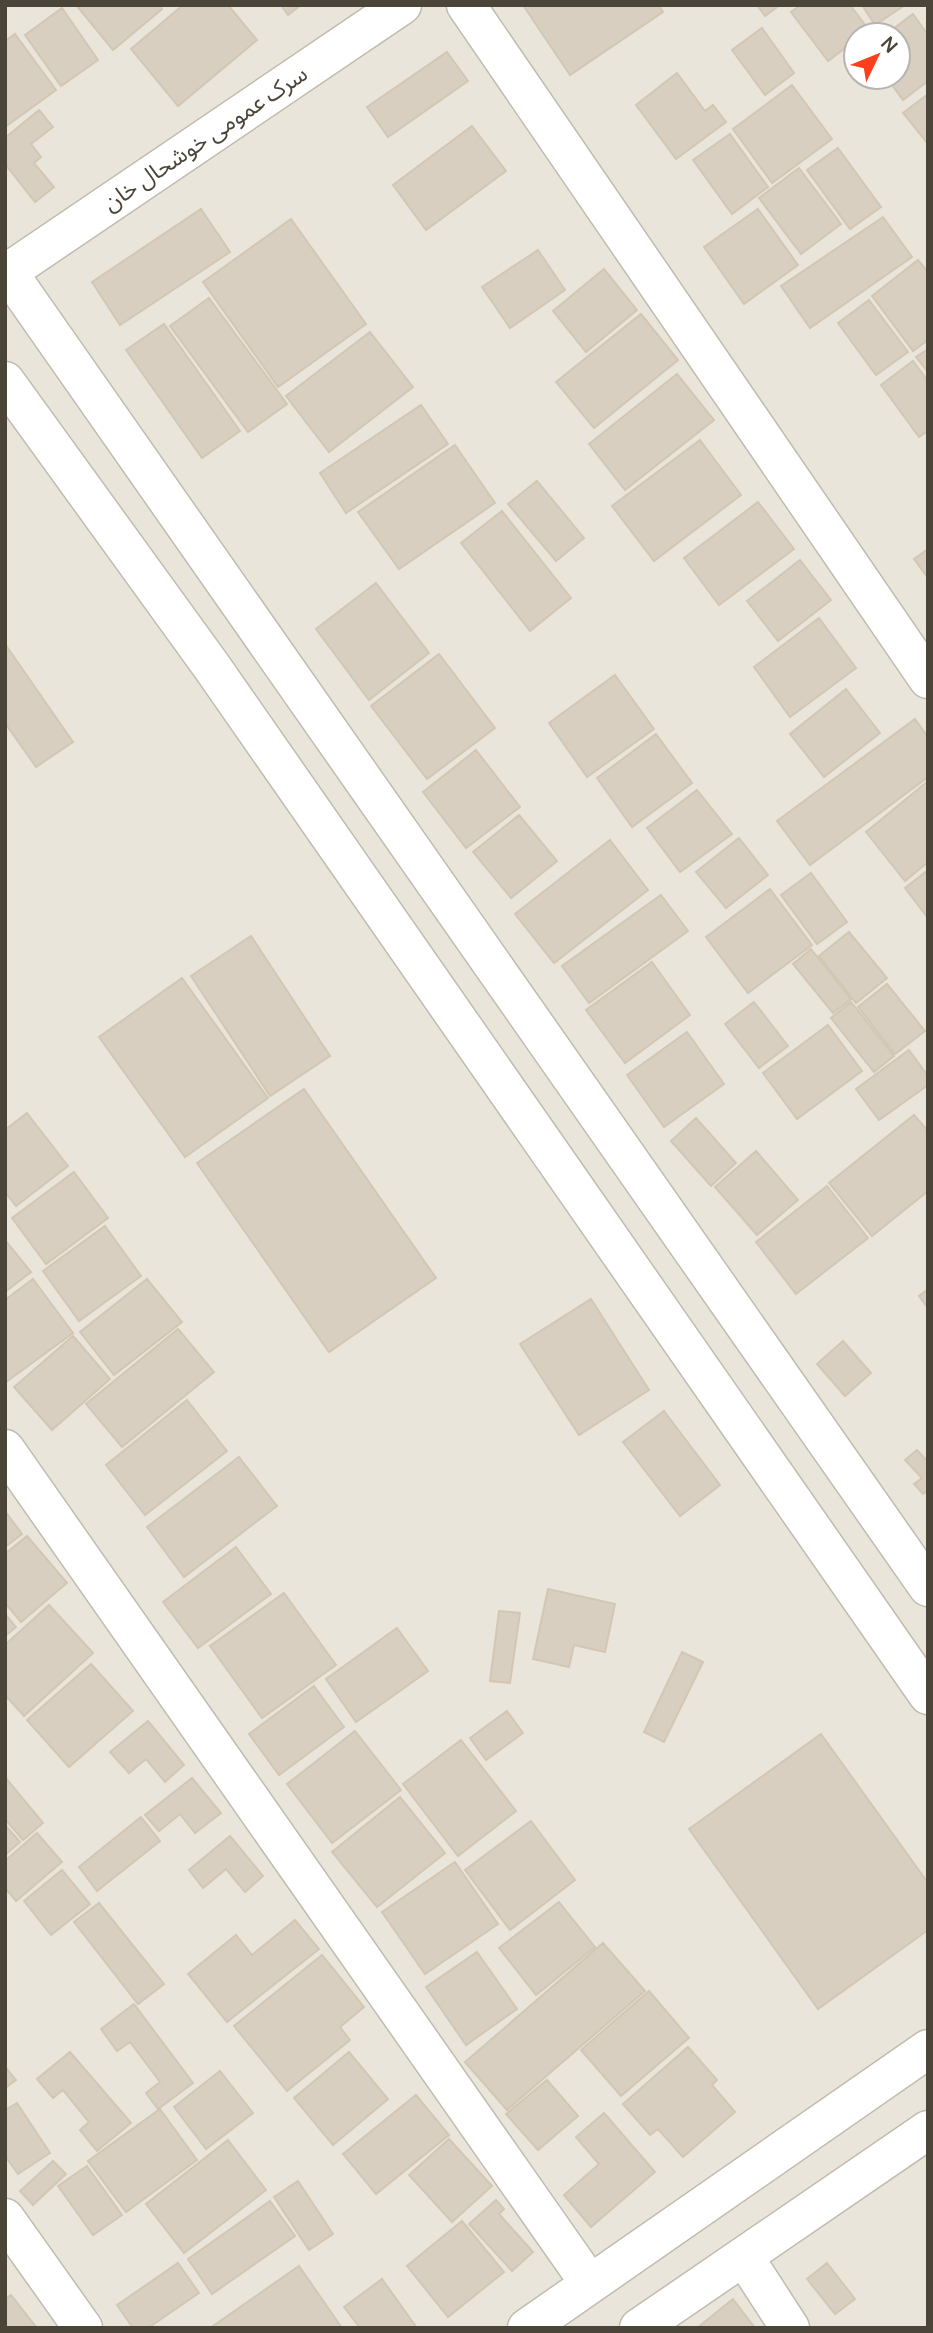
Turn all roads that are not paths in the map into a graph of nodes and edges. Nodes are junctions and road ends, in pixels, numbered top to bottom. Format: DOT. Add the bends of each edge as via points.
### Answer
graph roads {
  1 [pos="402,5"];
  2 [pos="466,5"];
  3 [pos="6,270"];
  4 [pos="5,381"];
  5 [pos="262,632"];
  6 [pos="212,667"];
  7 [pos="928,679"];
  8 [pos="5,1449"];
  9 [pos="928,1587"];
  10 [pos="928,1695"];
  11 [pos="928,2049"];
  12 [pos="928,2130"];
  13 [pos="5,2218"];
  14 [pos="744,2257"];
  15 [pos="590,2284"];
  16 [pos="83,2328"];
  17 [pos="527,2328"];
  18 [pos="639,2328"];
  19 [pos="790,2328"];
  1 -- 3 [label="street, سرک عمومی خوشحال خان"];
  2 -- 7 [label="street"];
  3 -- 5 [label="street"];
  4 -- 6 [label="street"];
  5 -- 6 [label="street"];
  5 -- 9 [label="street"];
  6 -- 10 [label="street"];
  8 -- 15 [label="street"];
  11 -- 15 [label="street"];
  12 -- 14 [label="street"];
  13 -- 16 [label="street"];
  14 -- 18 [label="street"];
  14 -- 19 [label="street"];
  15 -- 17 [label="street"];
}
